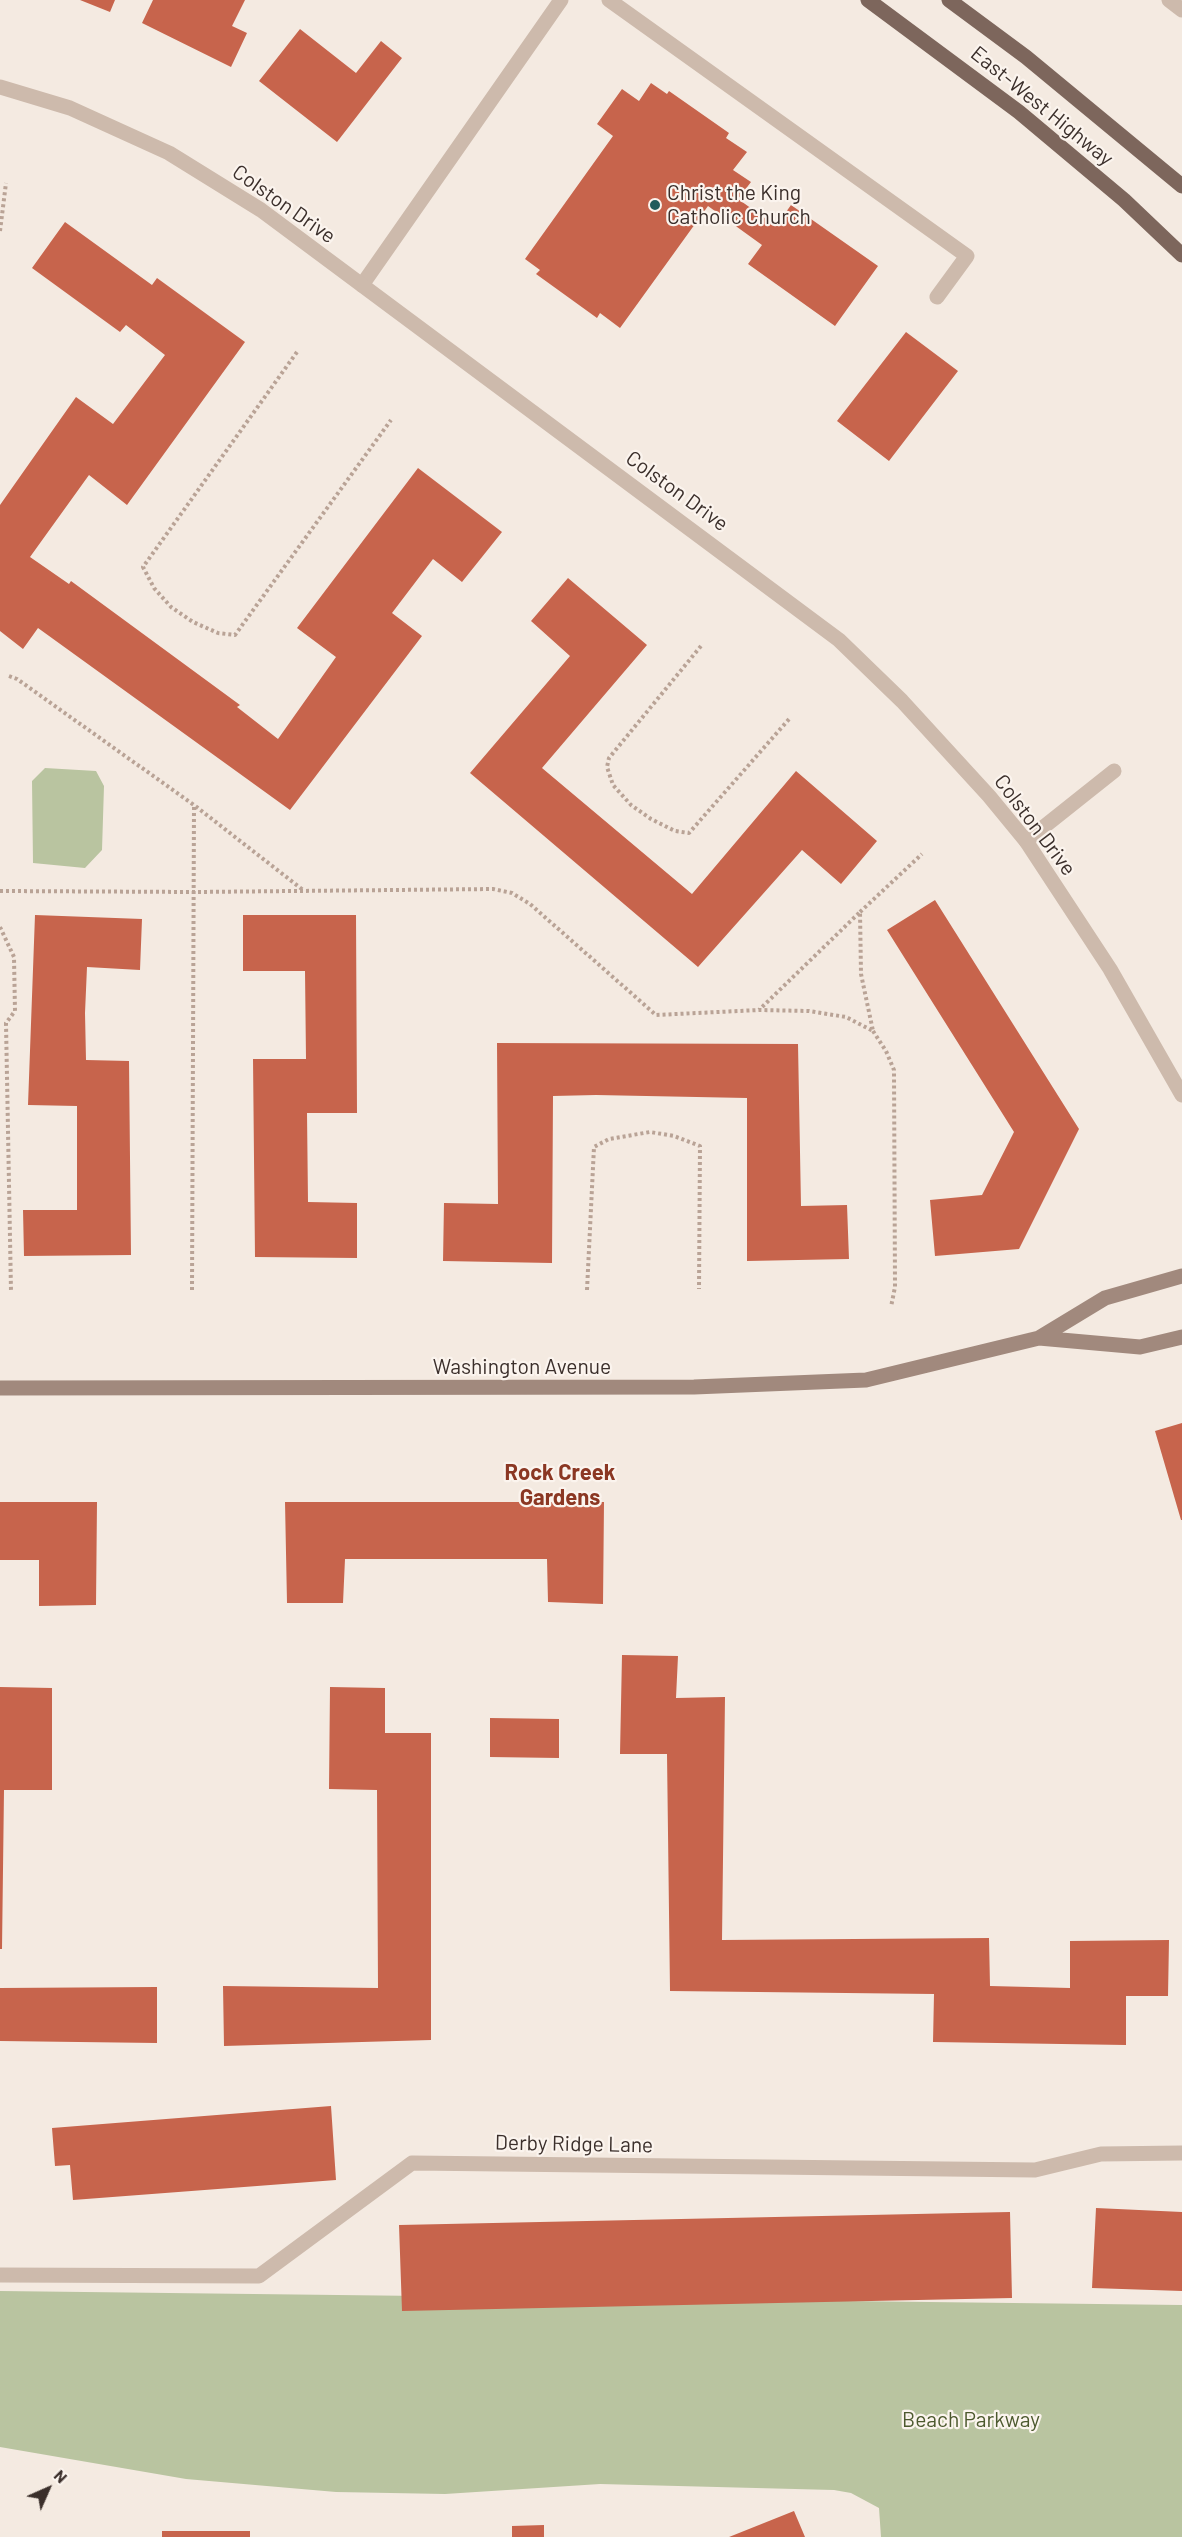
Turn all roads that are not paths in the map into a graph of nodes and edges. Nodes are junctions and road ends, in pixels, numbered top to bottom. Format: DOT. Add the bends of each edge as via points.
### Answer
graph roads {
  1 [pos="561,0"];
  2 [pos="609,0"];
  3 [pos="868,0"];
  4 [pos="949,0"];
  5 [pos="1169,0"];
  6 [pos="1182,10"];
  7 [pos="0,87"];
  8 [pos="1182,186"];
  9 [pos="1182,255"];
  10 [pos="362,285"];
  11 [pos="937,297"];
  12 [pos="1114,771"];
  13 [pos="1026,841"];
  14 [pos="1182,1095"];
  15 [pos="1182,1276"];
  16 [pos="1182,1337"];
  17 [pos="1039,1338"];
  18 [pos="0,1388"];
  19 [pos="1182,2153"];
  20 [pos="0,2275"];
  1 -- 10 [label="street"];
  2 -- 11 [label="street" via="967,256"];
  3 -- 9 [label="main road, East-West Highway" via="1019,112 1124,200"];
  4 -- 8 [label="main road, East-West Highway" via="1026,57"];
  5 -- 6 [label="street"];
  7 -- 10 [label="street, Colston Drive" via="70,108 169,153 261,210"];
  10 -- 13 [label="street, Colston Drive" via="839,640 918,718"];
  12 -- 13 [label="street"];
  13 -- 14 [label="street, Colston Drive" via="1110,969"];
  15 -- 17 [label="street, Washington Avenue" via="1105,1298"];
  16 -- 17 [label="street, Washington Avenue" via="1140,1347"];
  17 -- 18 [label="street, Washington Avenue" via="866,1380 694,1388"];
  19 -- 20 [label="street, Derby Ridge Lane" via="1101,2154 1035,2170 412,2163 259,2276"];
}
